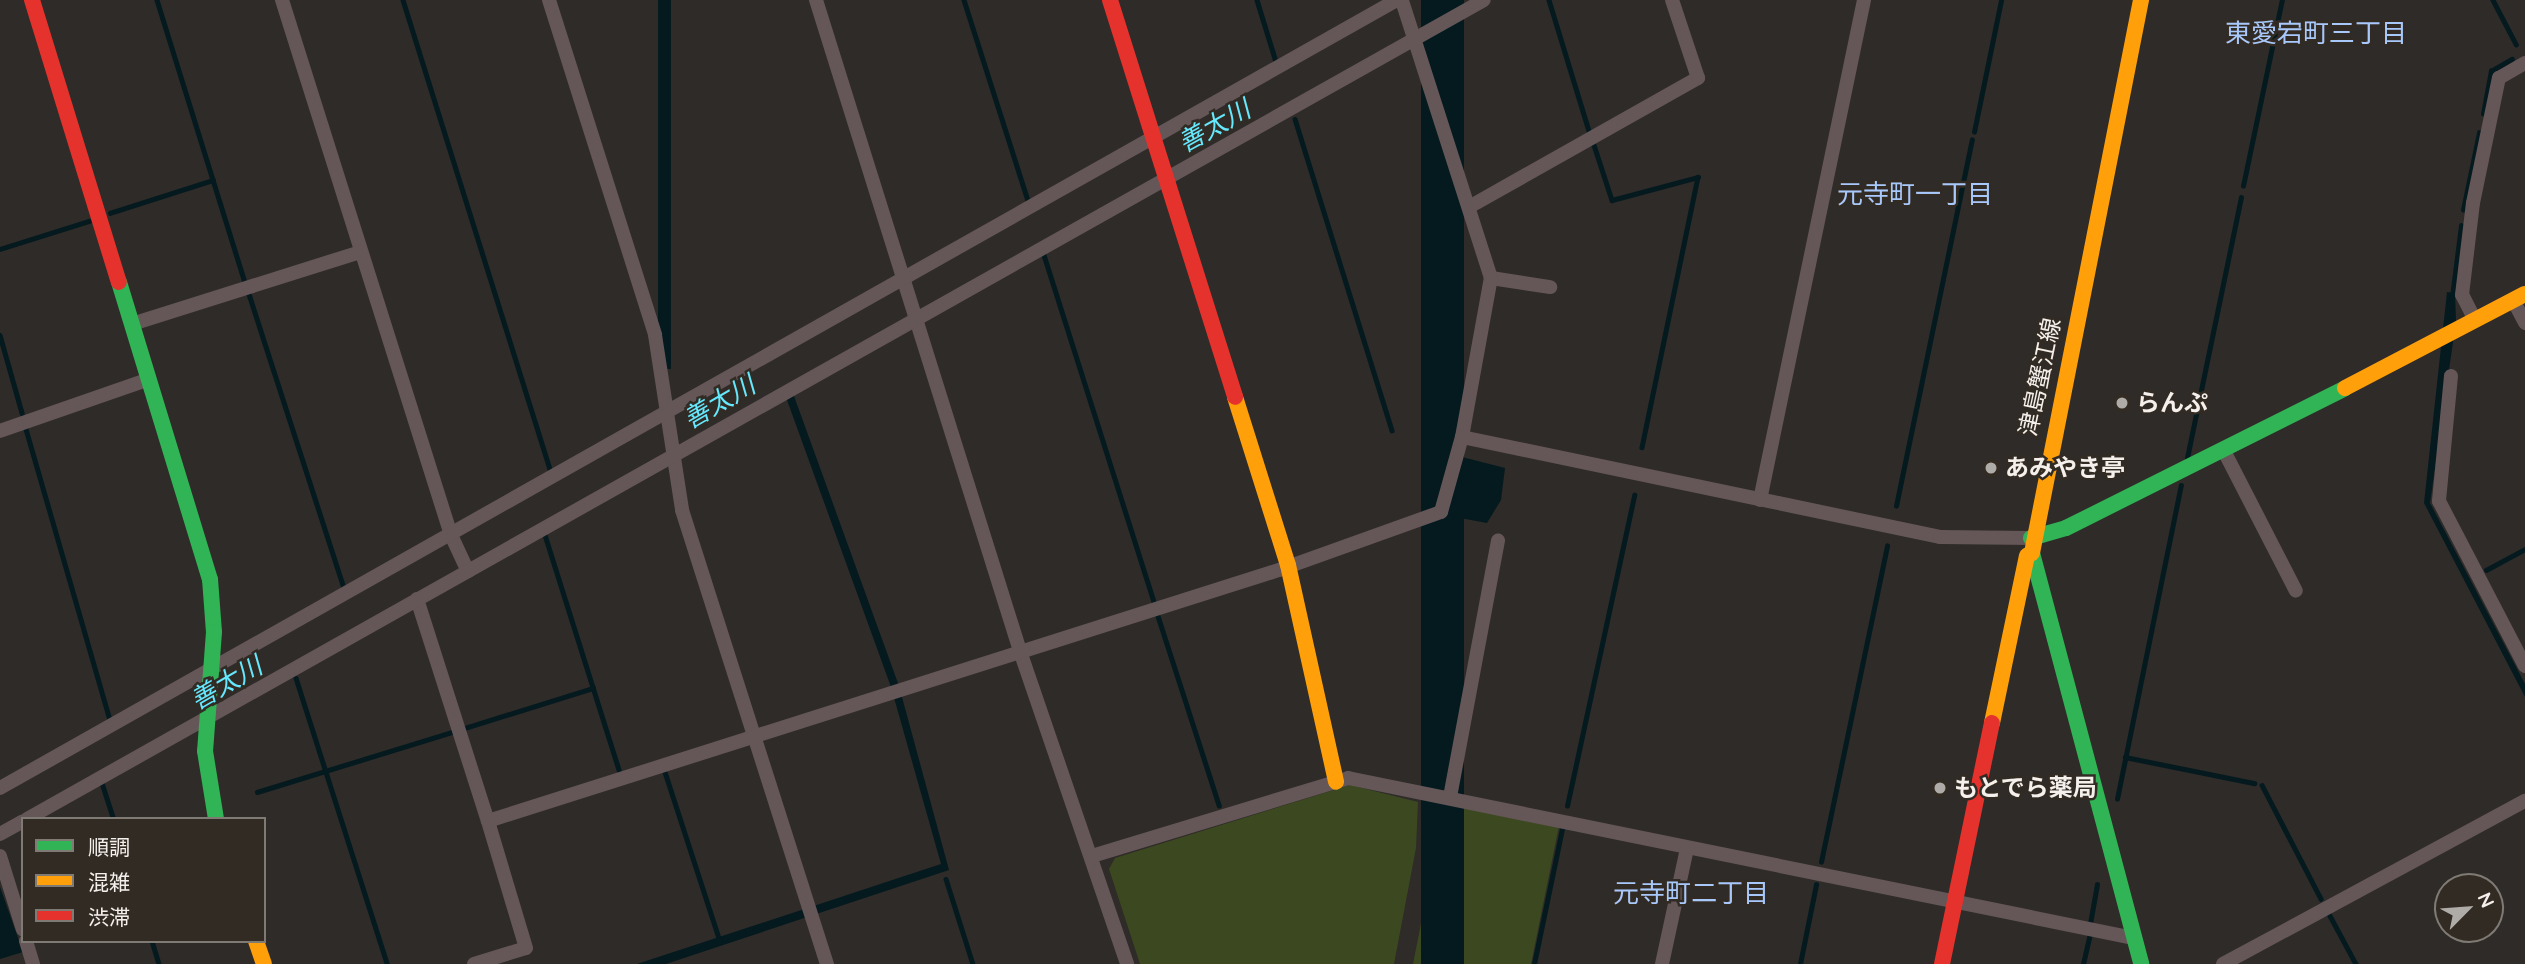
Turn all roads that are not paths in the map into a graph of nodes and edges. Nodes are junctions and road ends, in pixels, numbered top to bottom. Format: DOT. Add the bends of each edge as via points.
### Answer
graph roads {
  1 [pos="32,0"];
  2 [pos="282,0"];
  3 [pos="549,0"];
  4 [pos="816,0"];
  5 [pos="1111,0"];
  6 [pos="1401,0"];
  7 [pos="1484,0"];
  8 [pos="1672,0"];
  9 [pos="1864,0"];
  10 [pos="2141,0"];
  11 [pos="1414,39"];
  12 [pos="2525,62"];
  13 [pos="1154,140"];
  14 [pos="1166,176"];
  15 [pos="1469,207"];
  16 [pos="361,252"];
  17 [pos="1491,278"];
  18 [pos="904,279"];
  19 [pos="1550,288"];
  20 [pos="2519,297"];
  21 [pos="916,317"];
  22 [pos="2472,322"];
  23 [pos="2525,323"];
  24 [pos="132,324"];
  25 [pos="2451,376"];
  26 [pos="149,379"];
  27 [pos="669,410"];
  28 [pos="0,431"];
  29 [pos="1462,437"];
  30 [pos="2224,451"];
  31 [pos="673,454"];
  32 [pos="1760,500"];
  33 [pos="452,536"];
  34 [pos="2031,538"];
  35 [pos="1498,540"];
  36 [pos="1288,565"];
  37 [pos="467,568"];
  38 [pos="2296,591"];
  39 [pos="417,599"];
  40 [pos="1021,654"];
  41 [pos="2525,666"];
  42 [pos="210,671"];
  43 [pos="207,715"];
  44 [pos="753,736"];
  45 [pos="1336,782"];
  46 [pos="0,788"];
  47 [pos="1450,797"];
  48 [pos="2525,801"];
  49 [pos="30,817"];
  50 [pos="216,817"];
  51 [pos="488,821"];
  52 [pos="21,822"];
  53 [pos="0,834"];
  54 [pos="1686,848"];
  55 [pos="0,856"];
  56 [pos="1092,856"];
  57 [pos="1955,904"];
  58 [pos="21,924"];
  59 [pos="2134,938"];
  60 [pos="27,943"];
  61 [pos="257,943"];
  62 [pos="526,948"];
  63 [pos="33,964"];
  64 [pos="264,964"];
  65 [pos="474,964"];
  66 [pos="531,964"];
  67 [pos="827,964"];
  68 [pos="1127,964"];
  69 [pos="1662,964"];
  70 [pos="1942,964"];
  71 [pos="2141,964"];
  72 [pos="2223,964"];
  1 -- 24 [label="street"];
  2 -- 16 [label="street"];
  3 -- 27 [label="street" via="655,335"];
  4 -- 18 [label="street"];
  5 -- 13 [label="street"];
  6 -- 11 [label="street"];
  6 -- 13 [label="street"];
  7 -- 11 [label="street"];
  8 -- 15 [label="street" via="1698,78"];
  9 -- 32 [label="street"];
  10 -- 34 [label="street, 津島蟹江線"];
  11 -- 14 [label="street"];
  11 -- 15 [label="street"];
  12 -- 22 [label="street" via="2499,78 2473,203 2462,295"];
  13 -- 14 [label="street"];
  13 -- 18 [label="street"];
  14 -- 21 [label="street"];
  14 -- 36 [label="street"];
  15 -- 17 [label="street"];
  16 -- 24 [label="street"];
  16 -- 33 [label="street"];
  17 -- 19 [label="street"];
  17 -- 29 [label="street"];
  18 -- 21 [label="street"];
  18 -- 27 [label="street"];
  20 -- 22 [label="street"];
  20 -- 23 [label="street"];
  21 -- 31 [label="street"];
  21 -- 40 [label="street"];
  22 -- 30 [label="street"];
  24 -- 26 [label="street"];
  25 -- 41 [label="street" via="2439,501"];
  26 -- 28 [label="street"];
  26 -- 42 [label="street" via="210,579"];
  27 -- 31 [label="street"];
  27 -- 33 [label="street"];
  29 -- 32 [label="street"];
  29 -- 36 [label="street" via="1441,512"];
  30 -- 34 [label="street" via="2066,528"];
  30 -- 38 [label="street"];
  31 -- 37 [label="street"];
  31 -- 44 [label="street" via="682,510"];
  32 -- 34 [label="street" via="1940,537"];
  33 -- 37 [label="street"];
  33 -- 42 [label="street"];
  34 -- 57 [label="street"];
  34 -- 59 [label="street, 津島蟹江線" via="2034,577"];
  35 -- 47 [label="street"];
  36 -- 40 [label="street"];
  36 -- 45 [label="street"];
  37 -- 39 [label="street"];
  39 -- 43 [label="street"];
  39 -- 51 [label="street"];
  40 -- 44 [label="street"];
  40 -- 56 [label="street"];
  42 -- 43 [label="street"];
  42 -- 46 [label="street"];
  43 -- 49 [label="street"];
  43 -- 50 [label="street"];
  44 -- 51 [label="street"];
  44 -- 67 [label="street"];
  45 -- 47 [label="street" via="1348,778"];
  45 -- 56 [label="street"];
  47 -- 54 [label="street"];
  48 -- 72 [label="street"];
  51 -- 62 [label="street"];
  52 -- 53 [label="street"];
  54 -- 57 [label="street"];
  54 -- 69 [label="street"];
  55 -- 58 [label="street"];
  56 -- 68 [label="street"];
  57 -- 59 [label="street"];
  57 -- 70 [label="street"];
  59 -- 71 [label="street, 津島蟹江線"];
  60 -- 63 [label="street"];
  61 -- 64 [label="street"];
  62 -- 65 [label="street"];
  62 -- 66 [label="street"];
}
